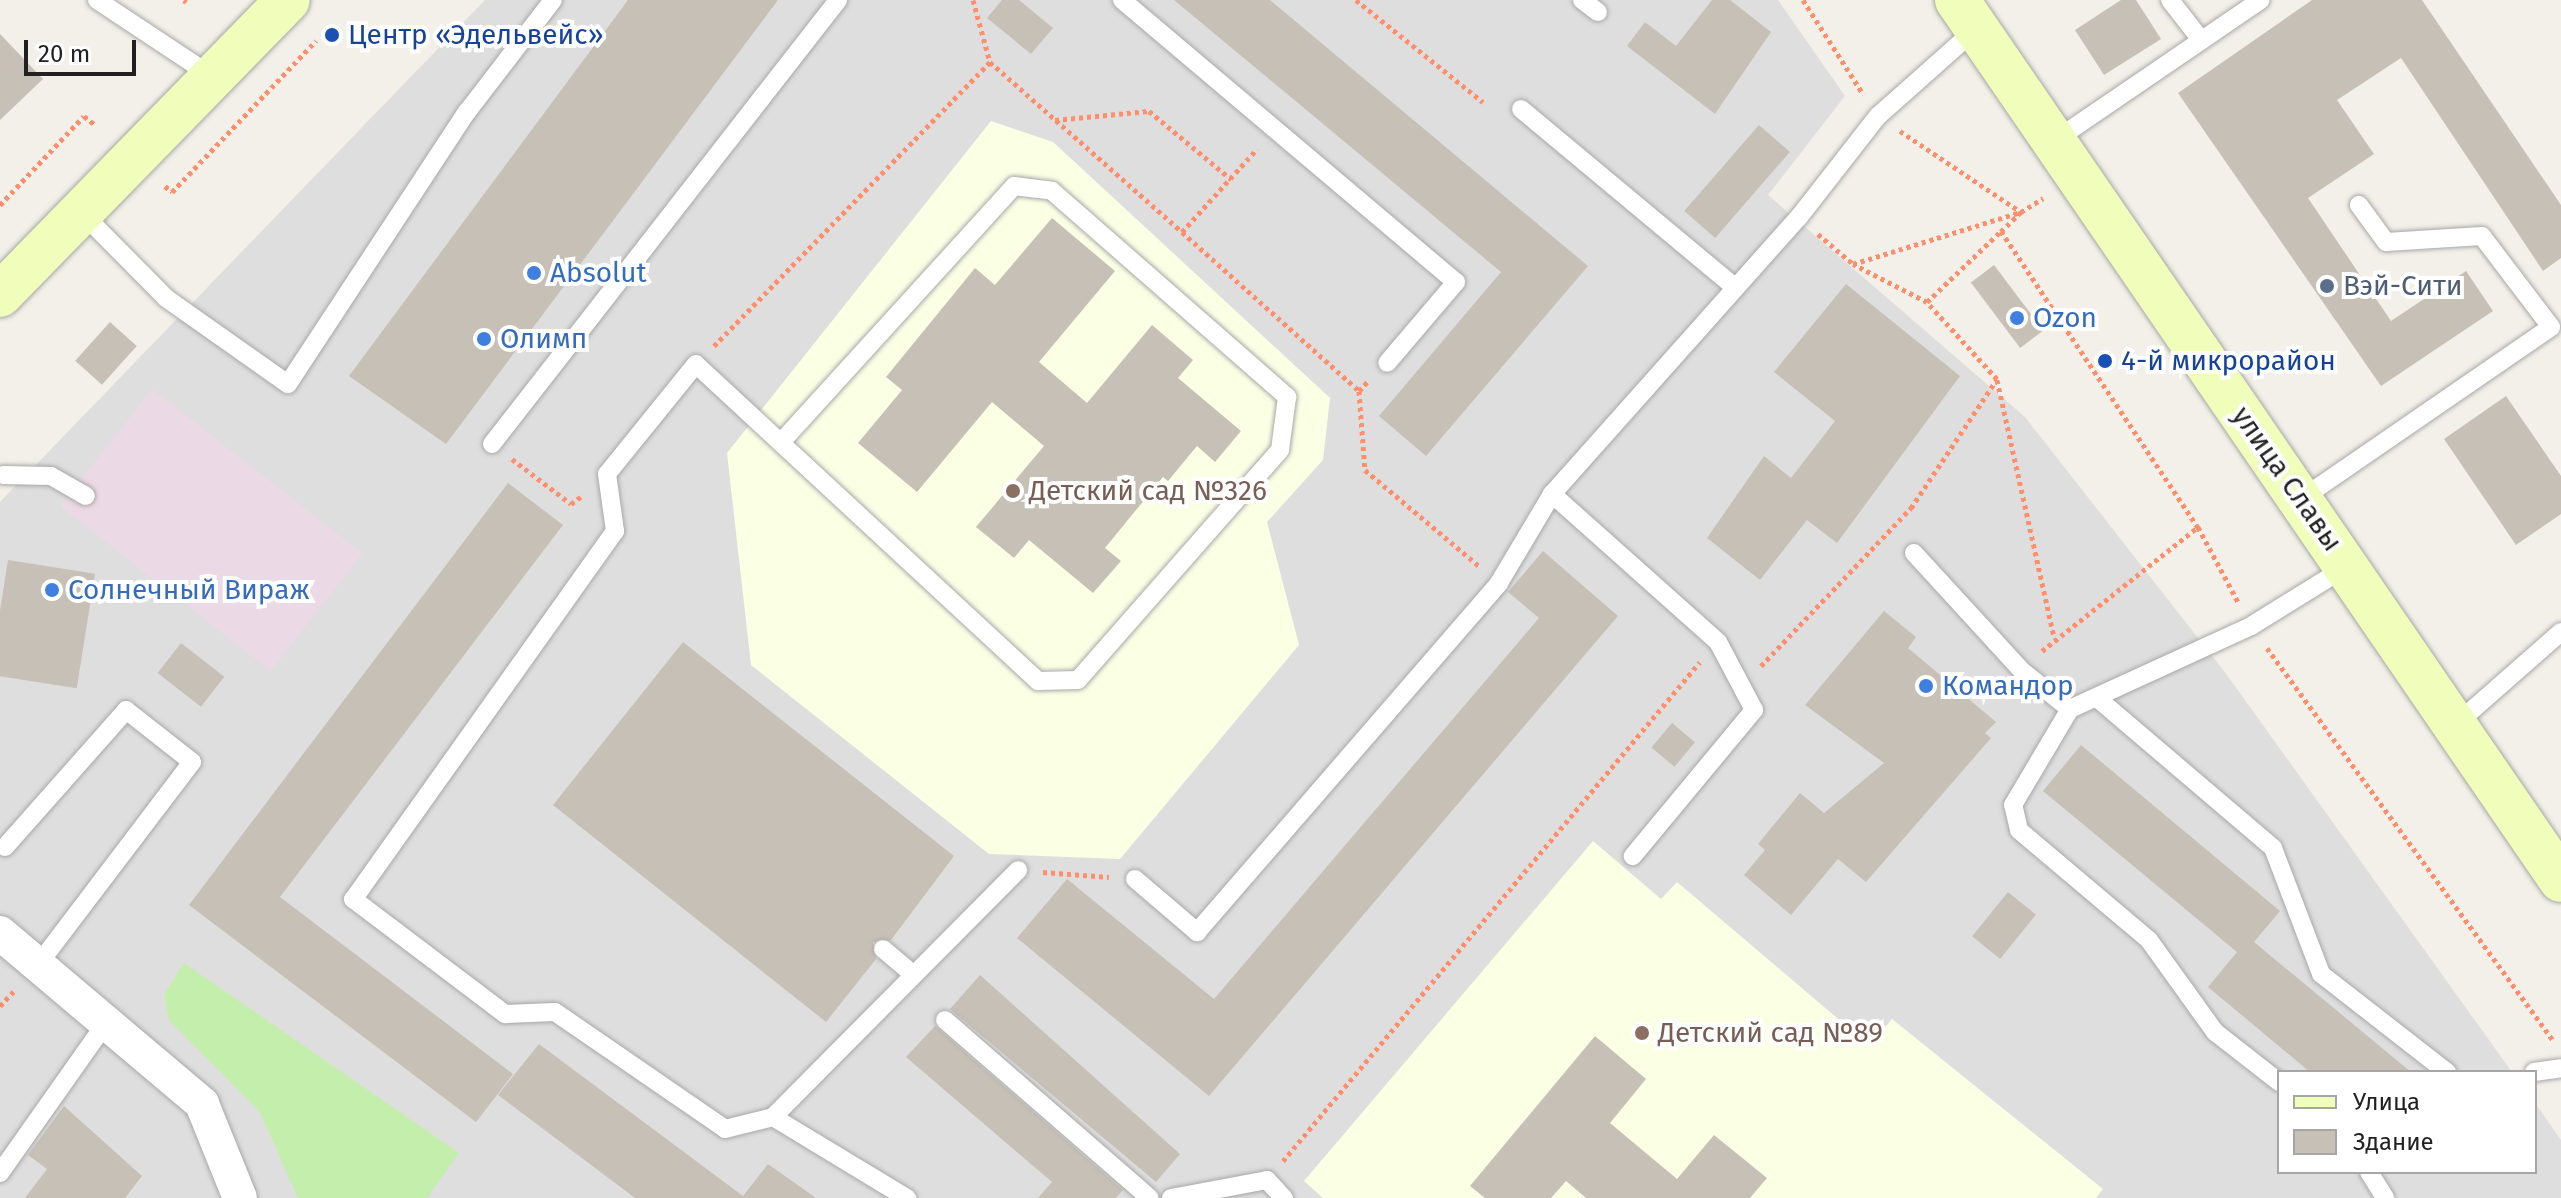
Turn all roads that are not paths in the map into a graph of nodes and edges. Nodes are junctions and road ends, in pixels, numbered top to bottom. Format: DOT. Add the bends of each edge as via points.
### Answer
graph roads {
  1 [pos="97,0"];
  2 [pos="288,0"];
  3 [pos="553,0"];
  4 [pos="838,0"];
  5 [pos="1122,0"];
  6 [pos="1582,0"];
  7 [pos="2170,0"];
  8 [pos="2261,0"];
  9 [pos="1598,12"];
  10 [pos="1967,14"];
  11 [pos="2201,40"];
  12 [pos="209,74"];
  13 [pos="1521,109"];
  14 [pos="2054,141"];
  15 [pos="2359,205"];
  16 [pos="80,211"];
  17 [pos="1735,287"];
  18 [pos="0,295"];
  19 [pos="1387,363"];
  20 [pos="784,439"];
  21 [pos="492,444"];
  22 [pos="1,476"];
  23 [pos="1552,494"];
  24 [pos="86,496"];
  25 [pos="2301,499"];
  26 [pos="1914,553"];
  27 [pos="2347,566"];
  28 [pos="2561,632"];
  29 [pos="2097,698"];
  30 [pos="2070,709"];
  31 [pos="2455,725"];
  32 [pos="5,847"];
  33 [pos="1633,856"];
  34 [pos="1018,870"];
  35 [pos="1135,879"];
  36 [pos="2561,880"];
  37 [pos="0,933"];
  38 [pos="883,949"];
  39 [pos="40,962"];
  40 [pos="910,972"];
  41 [pos="108,1020"];
  42 [pos="945,1020"];
  43 [pos="2561,1068"];
  44 [pos="2444,1070"];
  45 [pos="2537,1072"];
  46 [pos="2277,1080"];
  47 [pos="773,1117"];
  48 [pos="0,1173"];
  49 [pos="2370,1174"];
  50 [pos="240,1198"];
  51 [pos="907,1198"];
  52 [pos="1150,1198"];
  53 [pos="1171,1198"];
  54 [pos="1284,1198"];
  55 [pos="2385,1198"];
  1 -- 12 [label="lane"];
  2 -- 12 [label="main road"];
  3 -- 16 [label="lane" via="467,112 288,384 166,298"];
  4 -- 21 [label="lane"];
  5 -- 19 [label="lane" via="1456,282"];
  6 -- 9 [label="lane"];
  7 -- 11 [label="lane"];
  8 -- 11 [label="lane"];
  10 -- 14 [label="main road, улица Славы"];
  10 -- 17 [label="lane"];
  11 -- 14 [label="lane"];
  12 -- 16 [label="main road"];
  13 -- 17 [label="lane"];
  14 -- 25 [label="main road, улица Славы"];
  15 -- 25 [label="lane" via="2386,242 2482,236 2551,327"];
  16 -- 18 [label="main road"];
  17 -- 23 [label="lane"];
  20 -- 20 [label="lane" via="1014,186 1052,191 1287,397 1280,450 1078,680 1038,681"];
  20 -- 47 [label="lane" via="696,364 607,474 615,531 353,899 505,1014 555,1012 725,1129"];
  22 -- 24 [label="lane" via="51,476"];
  23 -- 33 [label="lane" via="1718,642 1754,710"];
  23 -- 35 [label="lane" via="1499,583 1197,932"];
  25 -- 27 [label="main road, улица Славы"];
  26 -- 30 [label="lane" via="2022,671"];
  27 -- 29 [label="lane" via="2251,626"];
  27 -- 31 [label="main road, улица Славы"];
  28 -- 31 [label="lane"];
  29 -- 30 [label="lane"];
  29 -- 44 [label="lane" via="2273,848 2321,974"];
  30 -- 46 [label="lane" via="2013,805 2019,830 2149,940 2215,1032"];
  31 -- 36 [label="main road, улица Славы"];
  32 -- 39 [label="lane" via="126,710 192,762"];
  34 -- 40 [label="lane"];
  37 -- 39 [label="street"];
  38 -- 40 [label="lane"];
  39 -- 41 [label="street"];
  40 -- 47 [label="lane"];
  41 -- 48 [label="lane"];
  41 -- 50 [label="street" via="202,1104"];
  42 -- 52 [label="lane"];
  43 -- 45 [label="lane"];
  47 -- 51 [label="lane"];
  49 -- 55 [label="lane"];
  53 -- 54 [label="lane" via="1267,1180"];
}
